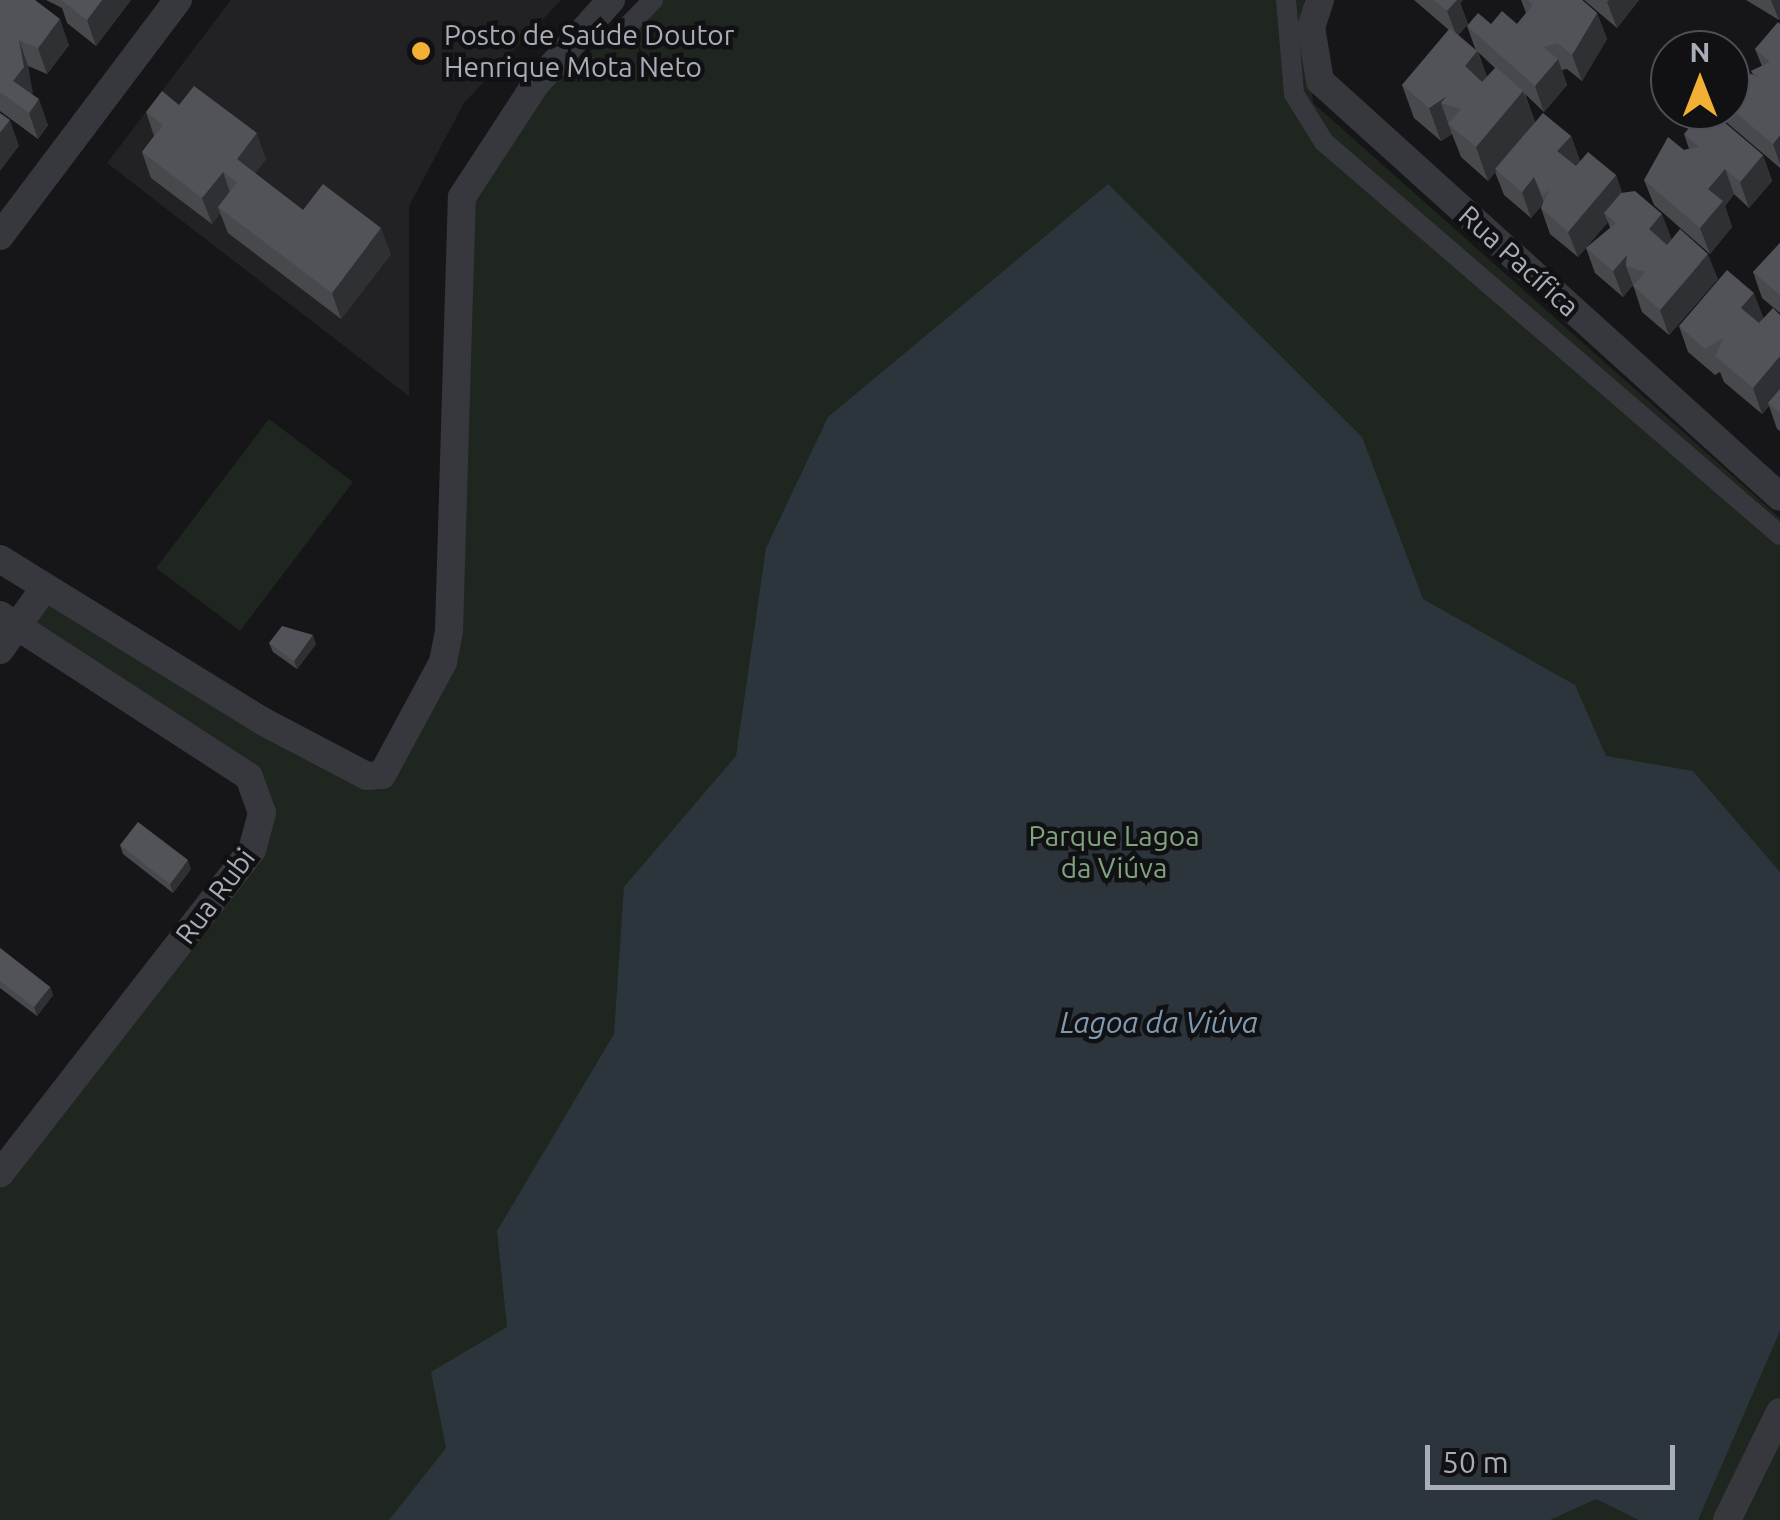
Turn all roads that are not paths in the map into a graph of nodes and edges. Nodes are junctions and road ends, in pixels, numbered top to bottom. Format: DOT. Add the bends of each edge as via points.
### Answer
graph roads {
  1 [pos="178,0"];
  2 [pos="611,0"];
  3 [pos="653,0"];
  4 [pos="1286,0"];
  5 [pos="1320,0"];
  6 [pos="624,30"];
  7 [pos="0,236"];
  8 [pos="1780,497"];
  9 [pos="1780,535"];
  10 [pos="0,559"];
  11 [pos="45,586"];
  12 [pos="9,621"];
  13 [pos="0,650"];
  14 [pos="0,1174"];
  15 [pos="1780,1412"];
  16 [pos="1726,1520"];
  1 -- 7 [label="street"];
  2 -- 11 [label="street" via="535,85 462,197 449,630 434,682 375,778"];
  3 -- 6 [label="street"];
  4 -- 9 [label="street" via="1294,94 1324,142"];
  5 -- 8 [label="street, Rua Pacífica" via="1311,27 1320,81"];
  10 -- 11 [label="street"];
  11 -- 12 [label="street"];
  12 -- 13 [label="street"];
  12 -- 14 [label="street, Rua Rubi" via="249,776 262,812 252,850"];
  15 -- 16 [label="street"];
}
